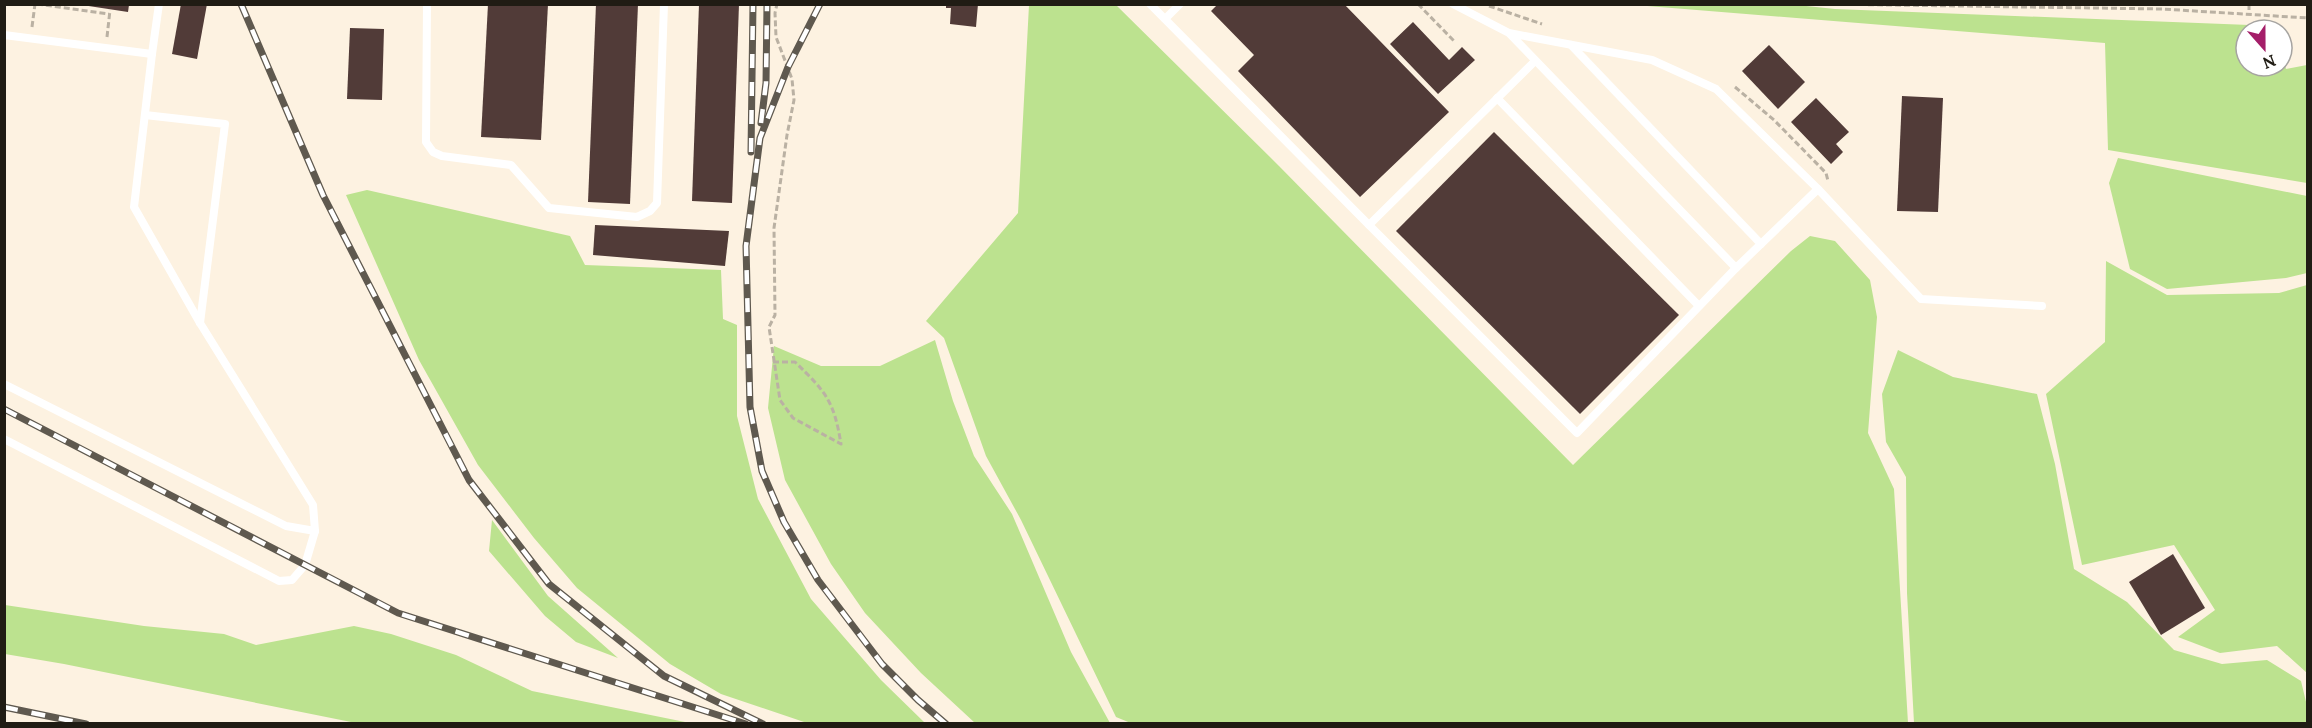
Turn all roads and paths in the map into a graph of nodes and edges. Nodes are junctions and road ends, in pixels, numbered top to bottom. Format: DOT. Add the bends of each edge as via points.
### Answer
graph roads {
  1 [pos="36,4"];
  2 [pos="159,4"];
  3 [pos="427,4"];
  4 [pos="664,4"];
  5 [pos="777,4"];
  6 [pos="1150,4"];
  7 [pos="1180,4"];
  8 [pos="1418,4"];
  9 [pos="1453,4"];
  10 [pos="1823,4"];
  11 [pos="2249,4"];
  12 [pos="2250,15"];
  13 [pos="2307,18"];
  14 [pos="1165,19"];
  15 [pos="1509,33"];
  16 [pos="4,35"];
  17 [pos="30,38"];
  18 [pos="1454,41"];
  19 [pos="1571,45"];
  20 [pos="105,48"];
  21 [pos="152,54"];
  22 [pos="1535,61"];
  23 [pos="1497,98"];
  24 [pos="145,115"];
  25 [pos="1818,189"];
  26 [pos="1369,225"];
  27 [pos="1761,244"];
  28 [pos="1736,267"];
  29 [pos="1699,306"];
  30 [pos="2042,306"];
  31 [pos="200,323"];
  32 [pos="773,362"];
  33 [pos="4,384"];
  34 [pos="4,439"];
  35 [pos="315,531"];
  1 -- 17 [label="path"];
  1 -- 20 [label="path" via="110,12"];
  2 -- 21 [label="lane"];
  3 -- 4 [label="lane" via="426,142 434,152 511,165 549,208 637,217 650,212 657,203"];
  5 -- 32 [label="path" via="776,37 792,79 794,100 774,228 775,315 769,327"];
  6 -- 14 [label="lane"];
  7 -- 14 [label="lane"];
  8 -- 18 [label="path"];
  9 -- 15 [label="lane"];
  10 -- 12 [label="path" via="2162,9"];
  11 -- 12 [label="path"];
  12 -- 13 [label="path"];
  14 -- 26 [label="lane"];
  15 -- 19 [label="lane"];
  15 -- 22 [label="lane"];
  16 -- 17 [label="lane"];
  17 -- 20 [label="lane"];
  19 -- 25 [label="lane" via="1652,60 1716,88"];
  19 -- 27 [label="lane"];
  20 -- 21 [label="lane"];
  21 -- 24 [label="lane"];
  22 -- 23 [label="lane"];
  22 -- 28 [label="lane"];
  23 -- 26 [label="lane"];
  23 -- 29 [label="lane"];
  24 -- 31 [label="lane" via="134,207"];
  24 -- 31 [label="lane" via="225,124"];
  25 -- 27 [label="lane"];
  25 -- 30 [label="lane" via="1921,299"];
  26 -- 29 [label="lane" via="1576,433"];
  27 -- 28 [label="lane"];
  28 -- 29 [label="lane"];
  31 -- 35 [label="lane" via="313,506"];
  32 -- 32 [label="path" via="780,400 793,418 841,444 836,414 821,387 795,363"];
  33 -- 35 [label="lane" via="286,526"];
  34 -- 35 [label="lane" via="279,581 292,580 305,565"];
}
